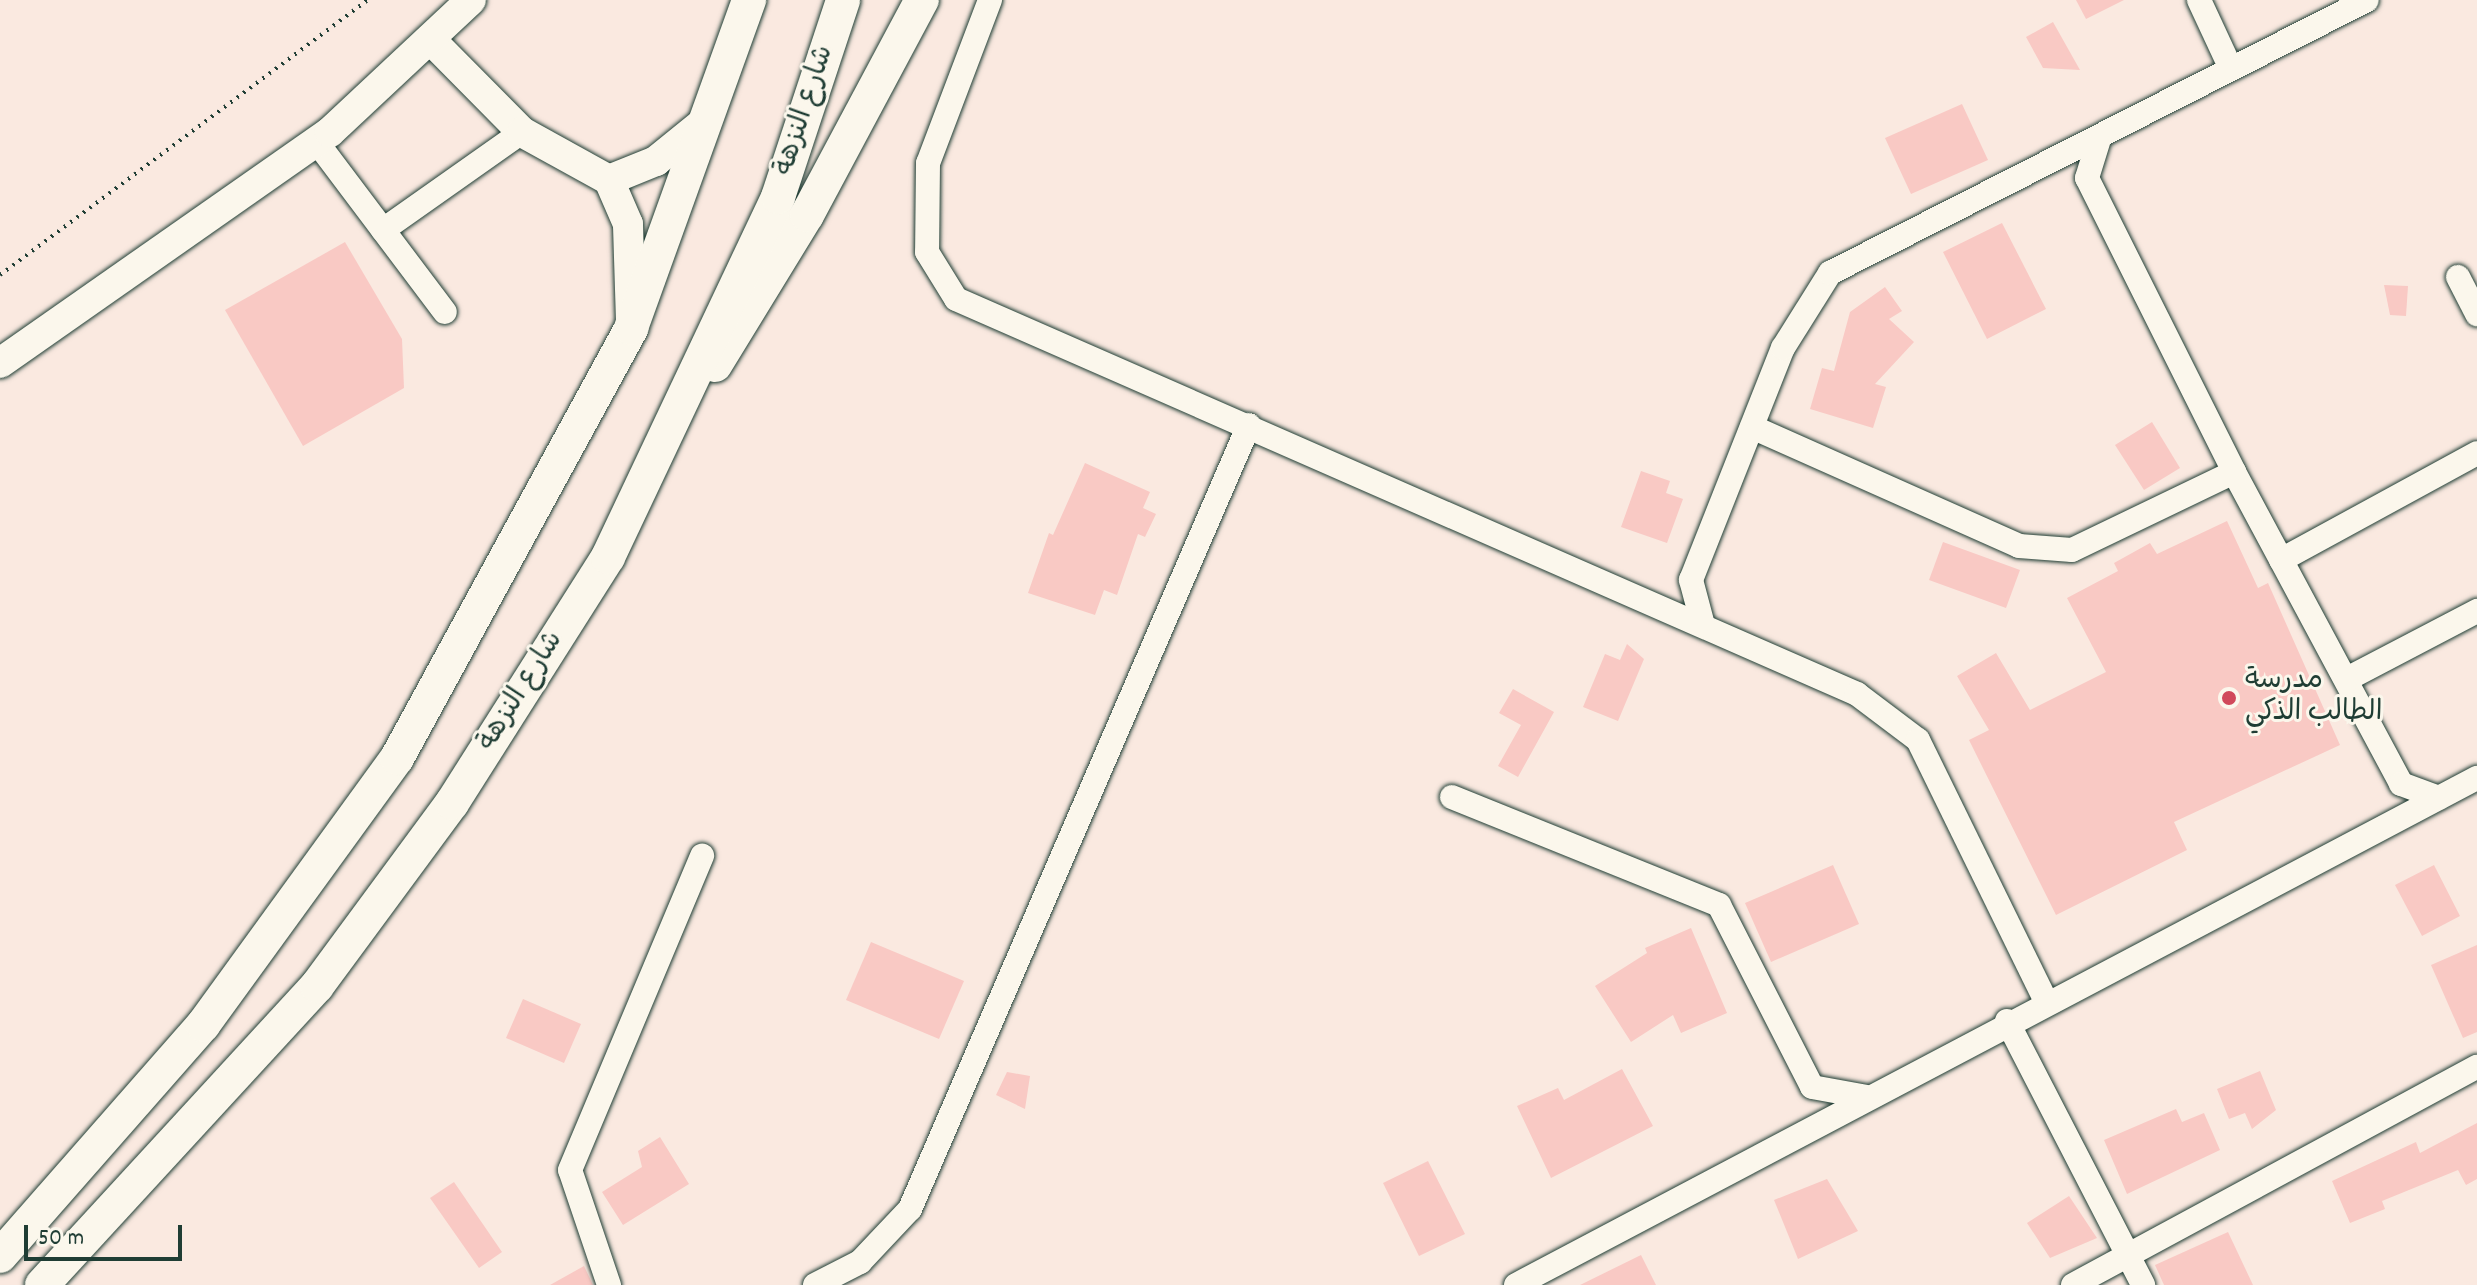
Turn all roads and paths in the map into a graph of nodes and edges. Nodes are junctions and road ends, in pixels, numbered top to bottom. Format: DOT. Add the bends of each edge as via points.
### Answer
graph roads {
  1 [pos="368,0"];
  2 [pos="471,0"];
  3 [pos="749,0"];
  4 [pos="843,0"];
  5 [pos="922,0"];
  6 [pos="990,0"];
  7 [pos="2199,0"];
  8 [pos="2367,0"];
  9 [pos="430,39"];
  10 [pos="2231,69"];
  11 [pos="704,122"];
  12 [pos="522,132"];
  13 [pos="2100,136"];
  14 [pos="316,141"];
  15 [pos="2042,166"];
  16 [pos="2087,178"];
  17 [pos="609,180"];
  18 [pos="383,230"];
  19 [pos="0,275"];
  20 [pos="2458,277"];
  21 [pos="445,312"];
  22 [pos="2477,314"];
  23 [pos="631,328"];
  24 [pos="0,363"];
  25 [pos="1249,425"];
  26 [pos="1752,427"];
  27 [pos="666,434"];
  28 [pos="2477,453"];
  29 [pos="2234,472"];
  30 [pos="2281,560"];
  31 [pos="1691,580"];
  32 [pos="1651,601"];
  33 [pos="2477,611"];
  34 [pos="1703,625"];
  35 [pos="2347,679"];
  36 [pos="2477,778"];
  37 [pos="2404,786"];
  38 [pos="1452,797"];
  39 [pos="2439,798"];
  40 [pos="2397,819"];
  41 [pos="702,856"];
  42 [pos="2046,1001"];
  43 [pos="2007,1021"];
  44 [pos="2477,1067"];
  45 [pos="1812,1087"];
  46 [pos="1867,1097"];
  47 [pos="1802,1131"];
  48 [pos="0,1256"];
  49 [pos="2128,1256"];
  50 [pos="42,1285"];
  51 [pos="609,1285"];
  52 [pos="815,1285"];
  53 [pos="1516,1285"];
  54 [pos="2073,1285"];
  55 [pos="2143,1285"];
  1 -- 19 [label="path"];
  2 -- 9 [label="street"];
  3 -- 11 [label="main road"];
  4 -- 27 [label="main road, شارع النزهة" via="778,197"];
  5 -- 27 [label="main road" via="745,324"];
  6 -- 25 [label="street" via="928,163 927,252 948,287 956,299"];
  7 -- 10 [label="street"];
  8 -- 10 [label="street"];
  9 -- 12 [label="street"];
  9 -- 14 [label="street"];
  10 -- 13 [label="street"];
  11 -- 17 [label="street" via="656,161"];
  11 -- 23 [label="main road"];
  12 -- 17 [label="street"];
  12 -- 18 [label="street"];
  13 -- 15 [label="street"];
  13 -- 16 [label="street"];
  14 -- 18 [label="street"];
  14 -- 24 [label="street"];
  15 -- 16 [label="street"];
  15 -- 26 [label="street" via="1830,273 1792,329"];
  16 -- 29 [label="street"];
  17 -- 23 [label="street" via="628,224"];
  18 -- 21 [label="street"];
  20 -- 22 [label="street"];
  23 -- 48 [label="main road" via="397,758 203,1025"];
  25 -- 32 [label="street"];
  25 -- 52 [label="street" via="916,1196 860,1262"];
  26 -- 29 [label="street" via="2019,546 2072,550"];
  26 -- 31 [label="street"];
  27 -- 50 [label="main road, شارع النزهة" via="608,557 452,803 317,986"];
  28 -- 30 [label="street"];
  29 -- 30 [label="street"];
  30 -- 35 [label="street"];
  31 -- 32 [label="street"];
  31 -- 34 [label="street"];
  32 -- 34 [label="street"];
  33 -- 35 [label="street"];
  34 -- 42 [label="street" via="1857,694 1918,740"];
  35 -- 37 [label="street"];
  36 -- 39 [label="street"];
  37 -- 39 [label="street"];
  37 -- 40 [label="street"];
  38 -- 45 [label="street" via="1719,905"];
  39 -- 40 [label="street"];
  40 -- 42 [label="street"];
  41 -- 51 [label="street" via="570,1170"];
  42 -- 43 [label="street"];
  43 -- 46 [label="street"];
  43 -- 49 [label="street"];
  44 -- 49 [label="street"];
  45 -- 46 [label="street"];
  45 -- 47 [label="street"];
  46 -- 47 [label="street"];
  47 -- 53 [label="street"];
  49 -- 54 [label="street"];
  49 -- 55 [label="street"];
}
